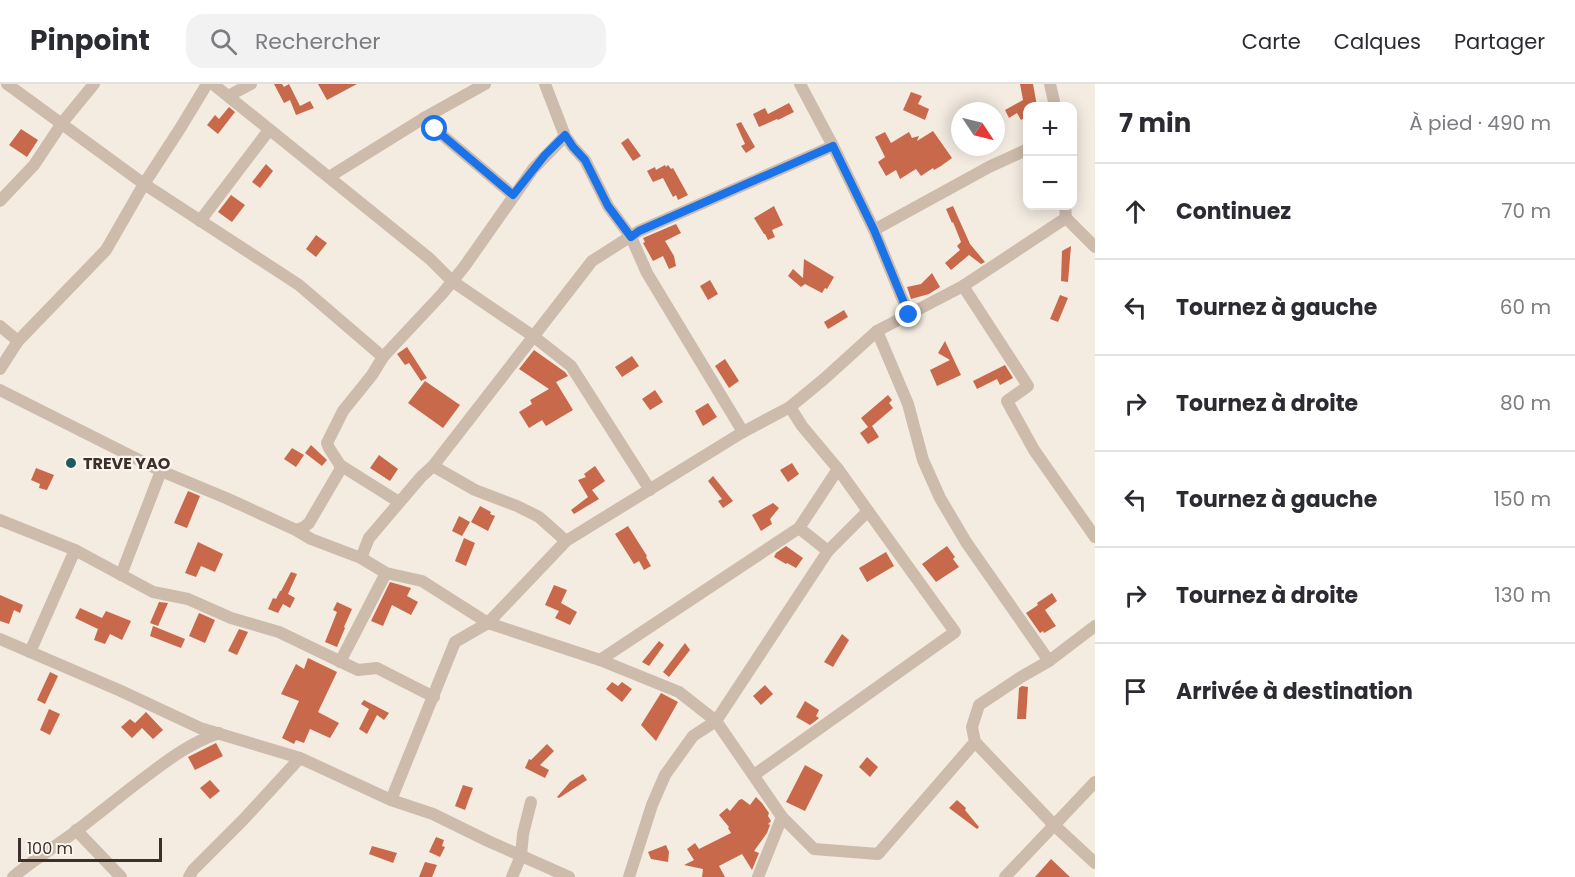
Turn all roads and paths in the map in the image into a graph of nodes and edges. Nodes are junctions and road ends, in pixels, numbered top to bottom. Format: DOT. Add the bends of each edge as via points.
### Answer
graph roads {
  1 [pos="7,84"];
  2 [pos="94,84"];
  3 [pos="207,84"];
  4 [pos="213,84"];
  5 [pos="251,84"];
  6 [pos="485,84"];
  7 [pos="545,84"];
  8 [pos="800,84"];
  9 [pos="1050,84"];
  10 [pos="228,96"];
  11 [pos="1054,102"];
  12 [pos="424,118"];
  13 [pos="62,123"];
  14 [pos="269,129"];
  15 [pos="565,135"];
  16 [pos="833,146"];
  17 [pos="1023,151"];
  18 [pos="329,177"];
  19 [pos="144,184"];
  20 [pos="513,195"];
  21 [pos="0,201"];
  22 [pos="1065,212"];
  23 [pos="200,221"];
  24 [pos="874,230"];
  25 [pos="631,237"];
  26 [pos="1095,247"];
  27 [pos="452,281"];
  28 [pos="963,286"];
  29 [pos="909,315"];
  30 [pos="0,326"];
  31 [pos="877,331"];
  32 [pos="533,336"];
  33 [pos="18,341"];
  34 [pos="383,357"];
  35 [pos="0,369"];
  36 [pos="0,390"];
  37 [pos="790,407"];
  38 [pos="743,432"];
  39 [pos="340,465"];
  40 [pos="433,466"];
  41 [pos="838,469"];
  42 [pos="161,471"];
  43 [pos="650,490"];
  44 [pos="399,502"];
  45 [pos="868,512"];
  46 [pos="0,520"];
  47 [pos="799,528"];
  48 [pos="296,530"];
  49 [pos="1095,537"];
  50 [pos="566,541"];
  51 [pos="75,550"];
  52 [pos="828,551"];
  53 [pos="361,558"];
  54 [pos="386,573"];
  55 [pos="121,575"];
  56 [pos="488,623"];
  57 [pos="1095,626"];
  58 [pos="0,639"];
  59 [pos="30,652"];
  60 [pos="600,660"];
  61 [pos="1049,661"];
  62 [pos="340,662"];
  63 [pos="434,697"];
  64 [pos="716,721"];
  65 [pos="219,733"];
  66 [pos="975,742"];
  67 [pos="300,758"];
  68 [pos="754,775"];
  69 [pos="1095,782"];
  70 [pos="392,800"];
  71 [pos="531,802"];
  72 [pos="782,816"];
  73 [pos="1054,825"];
  74 [pos="76,830"];
  75 [pos="521,856"];
  76 [pos="1095,863"];
  77 [pos="13,877"];
  78 [pos="121,877"];
  79 [pos="189,877"];
  80 [pos="512,877"];
  81 [pos="569,877"];
  82 [pos="629,877"];
  83 [pos="758,877"];
  84 [pos="1005,877"];
  1 -- 13 [label="street"];
  2 -- 13 [label="street"];
  3 -- 19 [label="street"];
  4 -- 10 [label="street"];
  5 -- 10 [label="street"];
  6 -- 12 [label="street"];
  7 -- 15 [label="street"];
  8 -- 16 [label="street"];
  9 -- 11 [label="street"];
  10 -- 14 [label="street"];
  12 -- 18 [label="street"];
  12 -- 20 [label="street"];
  13 -- 19 [label="street"];
  13 -- 21 [label="street" via="34,165"];
  14 -- 18 [label="street"];
  14 -- 23 [label="street"];
  15 -- 20 [label="street"];
  15 -- 25 [label="street" via="585,160 608,206"];
  16 -- 24 [label="street"];
  16 -- 25 [label="street"];
  17 -- 24 [label="street"];
  18 -- 27 [label="street"];
  19 -- 23 [label="street"];
  19 -- 33 [label="street" via="106,250"];
  20 -- 27 [label="street"];
  22 -- 26 [label="street"];
  22 -- 28 [label="street"];
  23 -- 34 [label="street" via="299,285"];
  24 -- 29 [label="street"];
  25 -- 32 [label="street" via="592,261"];
  25 -- 38 [label="street" via="647,273"];
  27 -- 32 [label="street"];
  27 -- 34 [label="street"];
  28 -- 29 [label="street"];
  28 -- 49 [label="street" via="1028,386 1007,401 1034,450"];
  29 -- 31 [label="street"];
  30 -- 33 [label="street"];
  31 -- 37 [label="street"];
  31 -- 61 [label="street" via="908,404 923,460 940,498"];
  32 -- 40 [label="street"];
  32 -- 43 [label="street" via="572,366"];
  33 -- 35 [label="street"];
  34 -- 39 [label="street" via="328,439 328,448"];
  36 -- 42 [label="street"];
  37 -- 38 [label="street"];
  37 -- 41 [label="street"];
  38 -- 43 [label="street"];
  39 -- 44 [label="street"];
  39 -- 48 [label="street" via="309,523"];
  40 -- 44 [label="street"];
  40 -- 50 [label="street" via="475,490 539,517"];
  41 -- 45 [label="street"];
  41 -- 47 [label="street"];
  42 -- 48 [label="street"];
  42 -- 55 [label="street"];
  43 -- 50 [label="street"];
  44 -- 53 [label="street" via="369,538"];
  45 -- 52 [label="street"];
  45 -- 68 [label="street" via="955,632"];
  46 -- 51 [label="street"];
  47 -- 52 [label="street"];
  47 -- 60 [label="street"];
  48 -- 53 [label="street"];
  50 -- 56 [label="street"];
  51 -- 55 [label="street"];
  51 -- 59 [label="street"];
  52 -- 64 [label="street"];
  53 -- 54 [label="street"];
  54 -- 56 [label="street" via="422,581"];
  54 -- 62 [label="street"];
  55 -- 62 [label="street" via="153,592 188,599 231,618 279,632"];
  56 -- 60 [label="street"];
  56 -- 63 [label="street" via="455,642"];
  57 -- 61 [label="street"];
  58 -- 59 [label="street"];
  59 -- 65 [label="street"];
  60 -- 64 [label="street" via="679,692"];
  61 -- 66 [label="street" via="979,705 972,727"];
  62 -- 63 [label="street" via="358,670 377,668"];
  63 -- 70 [label="street"];
  64 -- 68 [label="street"];
  64 -- 82 [label="street" via="693,736 665,775"];
  65 -- 67 [label="street"];
  65 -- 74 [label="street" via="191,744"];
  66 -- 72 [label="street" via="878,854 814,849"];
  66 -- 73 [label="street"];
  67 -- 70 [label="street"];
  67 -- 79 [label="street"];
  68 -- 72 [label="street"];
  69 -- 73 [label="street"];
  70 -- 75 [label="street" via="433,814"];
  71 -- 75 [label="street"];
  72 -- 83 [label="street"];
  73 -- 76 [label="street"];
  73 -- 84 [label="street"];
  74 -- 77 [label="street"];
  74 -- 78 [label="street"];
  75 -- 80 [label="street"];
  75 -- 81 [label="street"];
}
